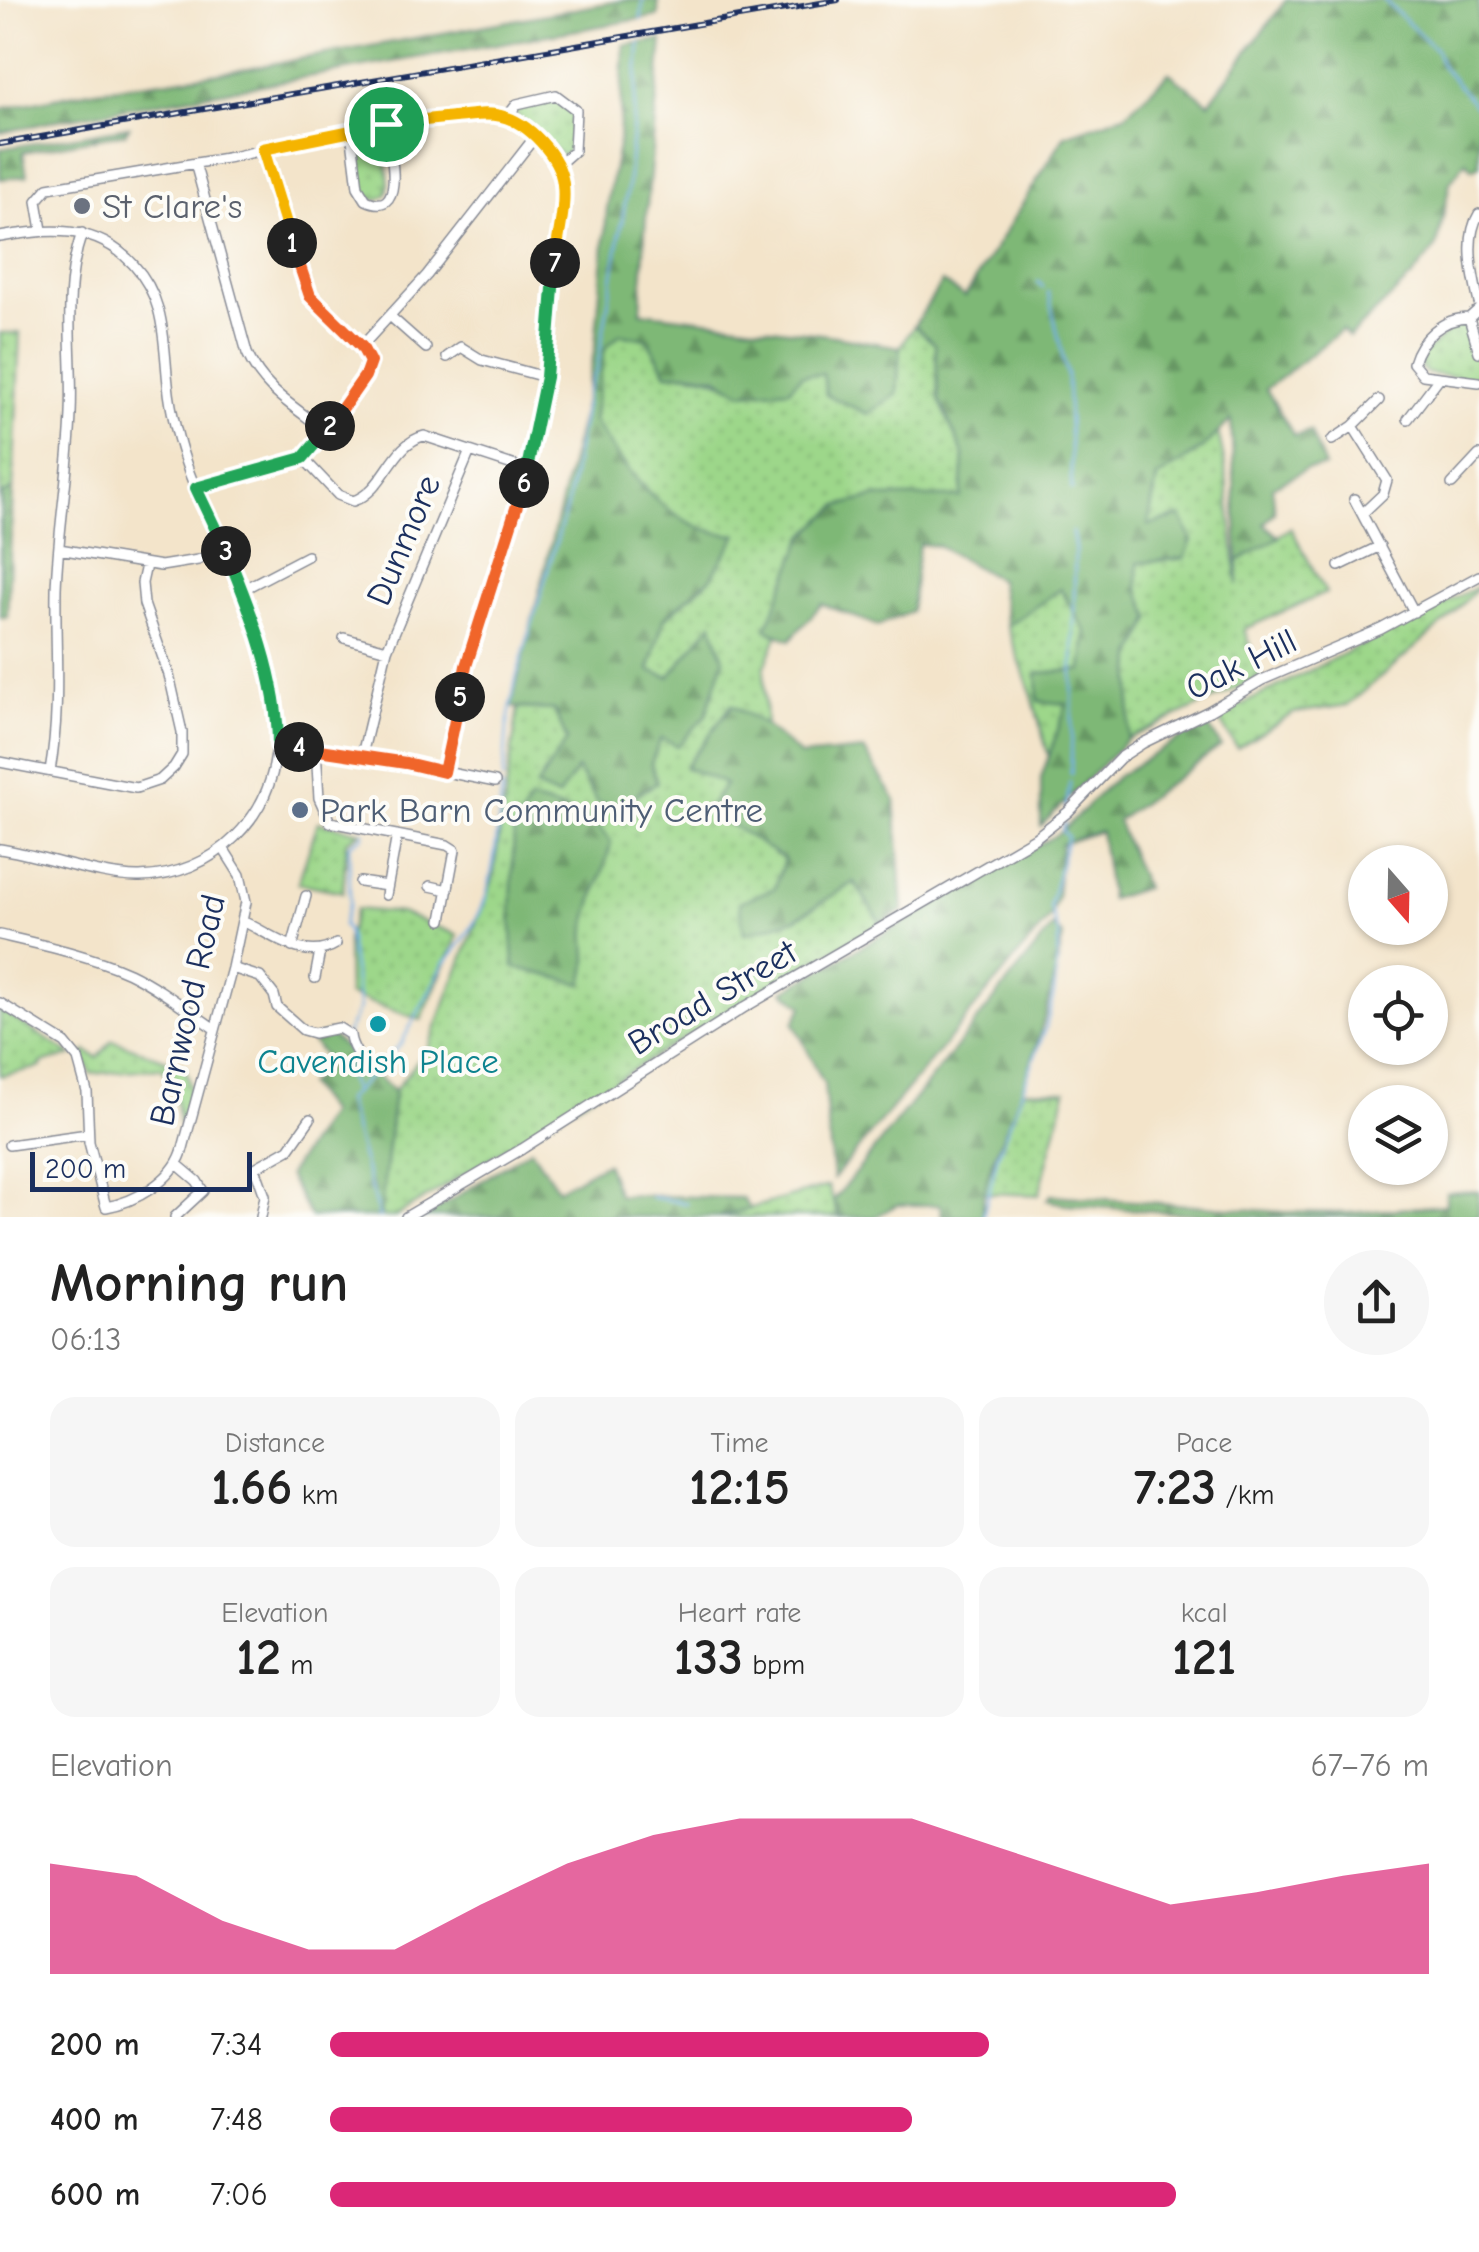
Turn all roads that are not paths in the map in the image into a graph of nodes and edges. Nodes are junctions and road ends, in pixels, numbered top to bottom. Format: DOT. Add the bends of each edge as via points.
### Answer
graph roads {
  1 [pos="507,117"];
  2 [pos="386,124"];
  3 [pos="351,130"];
  4 [pos="534,138"];
  5 [pos="263,149"];
  6 [pos="195,163"];
  7 [pos="558,166"];
  8 [pos="1479,214"];
  9 [pos="42,230"];
  10 [pos="82,233"];
  11 [pos="0,237"];
  12 [pos="1479,306"];
  13 [pos="391,317"];
  14 [pos="1469,318"];
  15 [pos="362,347"];
  16 [pos="426,348"];
  17 [pos="1479,352"];
  18 [pos="446,356"];
  19 [pos="546,377"];
  20 [pos="1439,378"];
  21 [pos="1479,382"];
  22 [pos="1379,400"];
  23 [pos="1408,418"];
  24 [pos="1353,426"];
  25 [pos="327,432"];
  26 [pos="1332,440"];
  27 [pos="470,451"];
  28 [pos="1479,455"];
  29 [pos="303,458"];
  30 [pos="528,470"];
  31 [pos="1452,484"];
  32 [pos="196,488"];
  33 [pos="1354,499"];
  34 [pos="1363,513"];
  35 [pos="1380,546"];
  36 [pos="59,549"];
  37 [pos="225,549"];
  38 [pos="307,557"];
  39 [pos="146,565"];
  40 [pos="1339,566"];
  41 [pos="1479,576"];
  42 [pos="242,590"];
  43 [pos="1414,612"];
  44 [pos="342,638"];
  45 [pos="387,650"];
  46 [pos="278,745"];
  47 [pos="316,748"];
  48 [pos="362,756"];
  49 [pos="0,762"];
  50 [pos="50,771"];
  51 [pos="444,772"];
  52 [pos="495,782"];
  53 [pos="1048,829"];
  54 [pos="397,835"];
  55 [pos="223,848"];
  56 [pos="0,849"];
  57 [pos="360,882"];
  58 [pos="430,886"];
  59 [pos="448,890"];
  60 [pos="306,896"];
  61 [pos="442,920"];
  62 [pos="242,921"];
  63 [pos="0,935"];
  64 [pos="336,944"];
  65 [pos="292,946"];
  66 [pos="320,952"];
  67 [pos="232,968"];
  68 [pos="315,978"];
  69 [pos="0,1003"];
  70 [pos="216,1029"];
  71 [pos="363,1068"];
  72 [pos="310,1119"];
  73 [pos="88,1134"];
  74 [pos="9,1145"];
  75 [pos="178,1164"];
  76 [pos="106,1207"];
  77 [pos="96,1217"];
  78 [pos="175,1217"];
  79 [pos="261,1217"];
  80 [pos="406,1217"];
  1 -- 2 [label="street"];
  1 -- 4 [label="street"];
  1 -- 7 [label="street" via="517,104 556,95 576,110 574,150"];
  2 -- 3 [label="street"];
  2 -- 3 [label="street" via="393,188 378,204 358,187"];
  3 -- 5 [label="street"];
  4 -- 7 [label="street"];
  4 -- 13 [label="street"];
  5 -- 6 [label="street"];
  5 -- 15 [label="street" via="310,296"];
  6 -- 9 [label="street" via="48,188 38,201"];
  6 -- 25 [label="street" via="256,373"];
  7 -- 19 [label="street" via="564,189"];
  8 -- 12 [label="street" via="1471,238"];
  9 -- 10 [label="street"];
  9 -- 11 [label="street"];
  10 -- 32 [label="street" via="118,250 147,281 162,314 173,415"];
  10 -- 36 [label="street" via="68,297 71,412"];
  12 -- 14 [label="street"];
  13 -- 15 [label="street"];
  13 -- 16 [label="street"];
  14 -- 17 [label="street"];
  14 -- 20 [label="street" via="1446,323 1420,346 1414,368"];
  15 -- 25 [label="street" via="370,368"];
  18 -- 19 [label="street" via="463,342 482,360"];
  19 -- 30 [label="street"];
  20 -- 21 [label="street"];
  20 -- 23 [label="street"];
  22 -- 24 [label="street"];
  24 -- 26 [label="street"];
  24 -- 34 [label="street" via="1387,480"];
  25 -- 29 [label="street"];
  27 -- 29 [label="street" via="433,436 416,438 353,501 338,496"];
  27 -- 30 [label="street"];
  27 -- 45 [label="street, Dunmore"];
  28 -- 31 [label="street"];
  29 -- 32 [label="street"];
  30 -- 51 [label="street" via="466,666"];
  32 -- 37 [label="street"];
  33 -- 34 [label="street"];
  34 -- 35 [label="street"];
  35 -- 40 [label="street"];
  35 -- 43 [label="street"];
  36 -- 39 [label="street"];
  36 -- 50 [label="street" via="58,706"];
  37 -- 39 [label="street" via="175,565"];
  37 -- 42 [label="street"];
  38 -- 42 [label="street"];
  39 -- 50 [label="street" via="144,604 169,674 182,754 160,780 136,788"];
  41 -- 43 [label="street, Oak Hill"];
  42 -- 46 [label="street" via="271,687"];
  43 -- 53 [label="street, Oak Hill" via="1156,735 1120,758"];
  44 -- 45 [label="street, Dunmore"];
  45 -- 48 [label="street, Dunmore"];
  46 -- 47 [label="street"];
  46 -- 55 [label="street" via="260,804"];
  47 -- 48 [label="street"];
  47 -- 54 [label="street" via="319,798 330,822"];
  48 -- 51 [label="street"];
  49 -- 50 [label="street"];
  51 -- 52 [label="street"];
  53 -- 80 [label="street, Broad Street"];
  54 -- 57 [label="street" via="387,890"];
  54 -- 59 [label="street" via="454,850"];
  55 -- 56 [label="street" via="184,870 140,878"];
  55 -- 62 [label="street, Barnwood Road" via="244,885"];
  58 -- 59 [label="street"];
  59 -- 61 [label="street"];
  60 -- 65 [label="street"];
  62 -- 65 [label="street"];
  62 -- 67 [label="street, Barnwood Road"];
  63 -- 70 [label="street" via="127,972"];
  64 -- 66 [label="street"];
  65 -- 66 [label="street"];
  66 -- 68 [label="street"];
  67 -- 70 [label="street, Barnwood Road"];
  67 -- 71 [label="street" via="260,976 278,1007 303,1030 339,1028 350,1035"];
  69 -- 73 [label="street" via="78,1059"];
  70 -- 75 [label="street, Barnwood Road"];
  72 -- 79 [label="street" via="290,1149 254,1168 265,1196"];
  73 -- 74 [label="street"];
  73 -- 76 [label="street"];
  75 -- 76 [label="street, Barnwood Road" via="152,1186"];
  75 -- 78 [label="street" via="203,1191"];
  76 -- 77 [label="street"];
}
